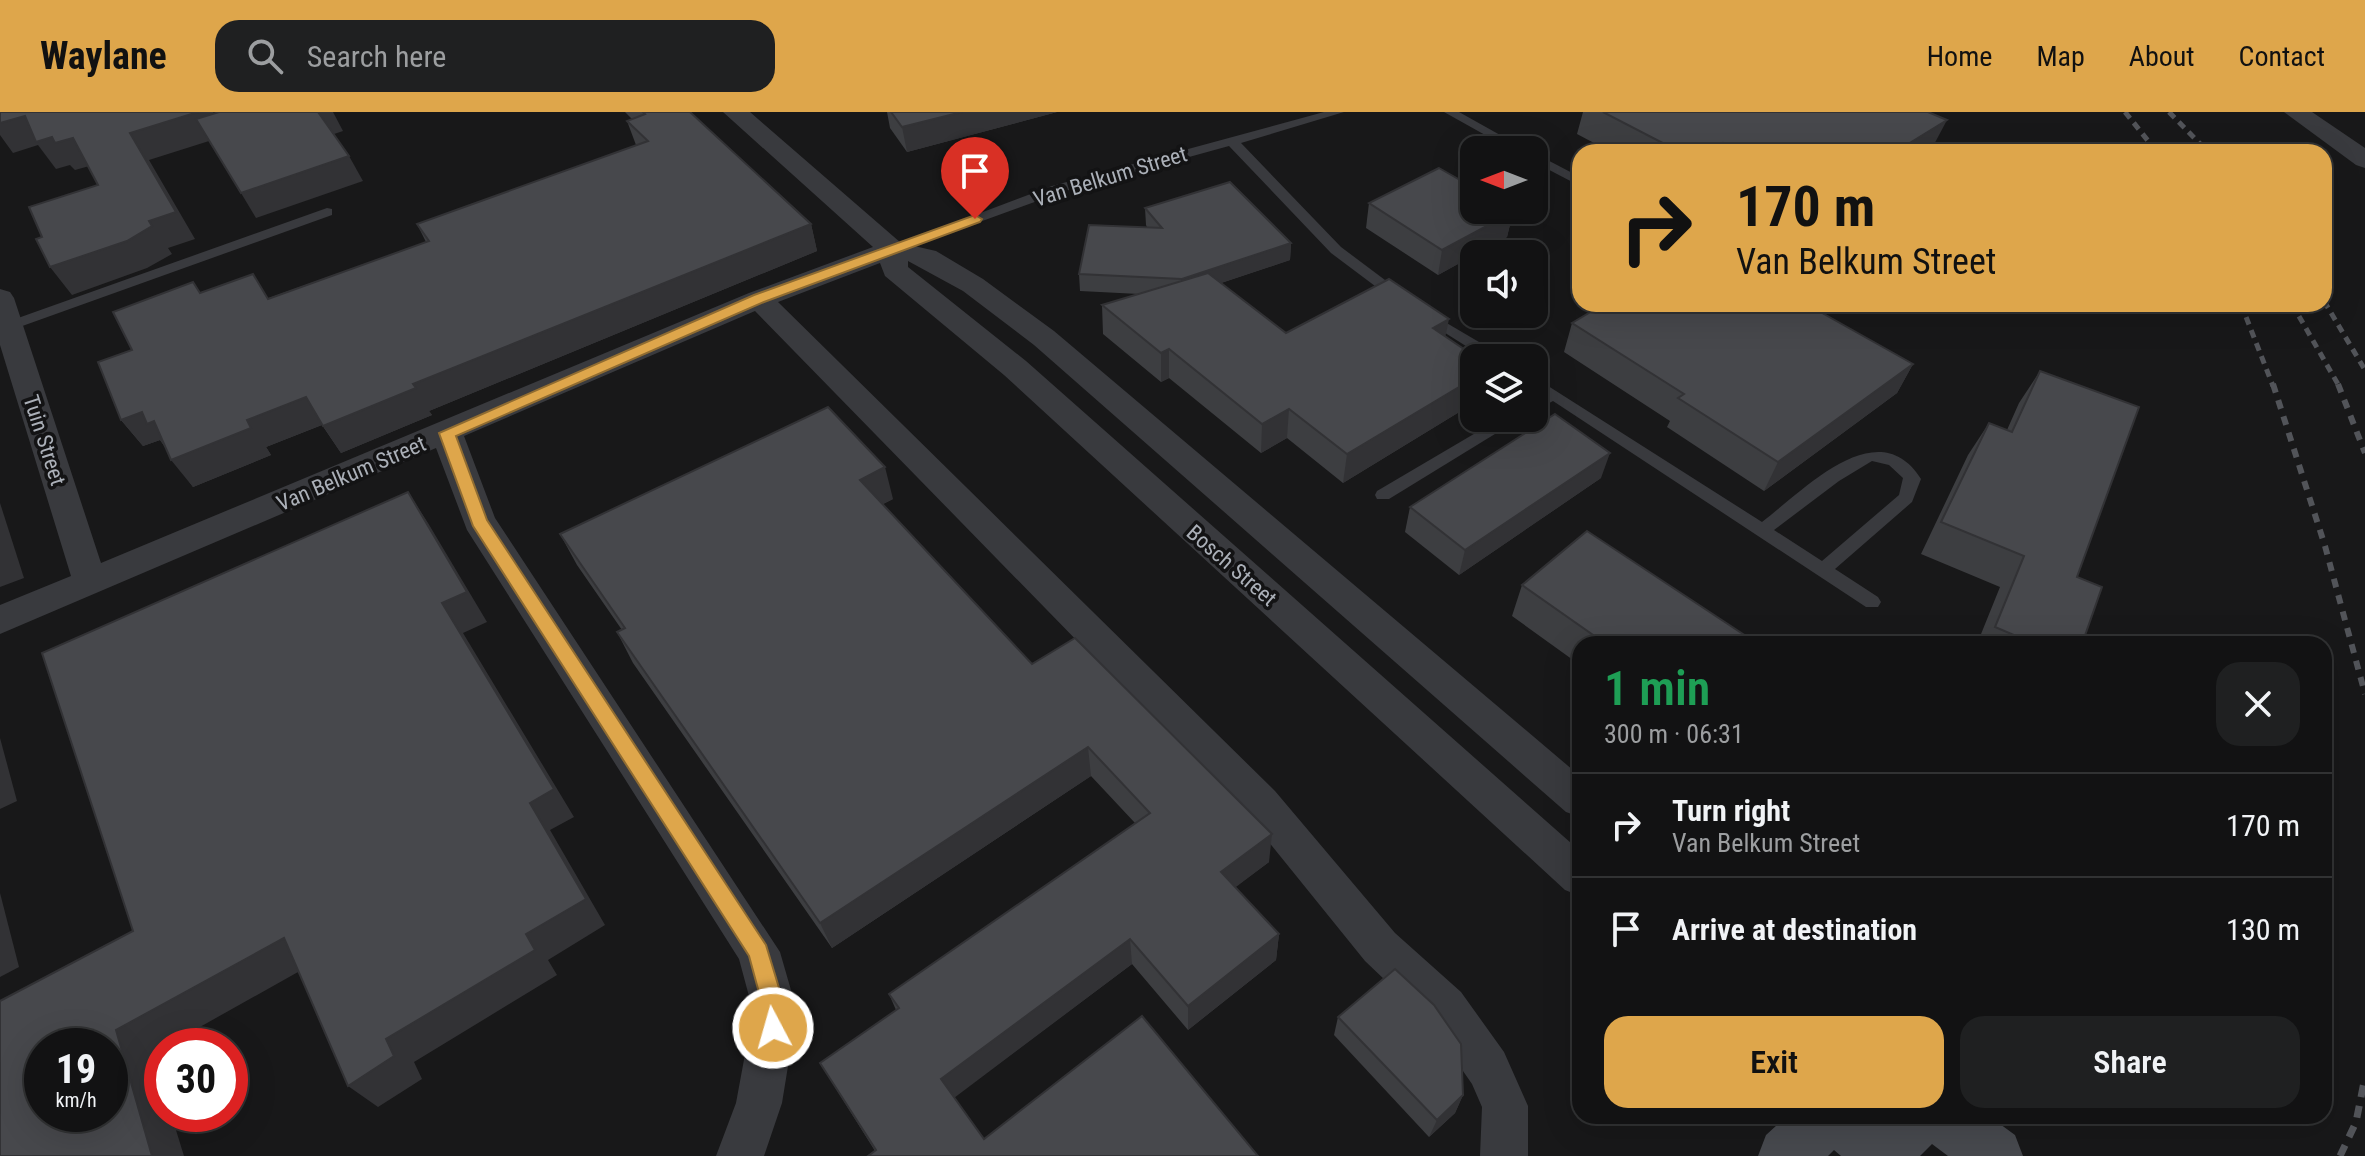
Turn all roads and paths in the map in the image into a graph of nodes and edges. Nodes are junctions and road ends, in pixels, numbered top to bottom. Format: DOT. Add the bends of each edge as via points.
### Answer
graph roads {
  1 [pos="735,112"];
  2 [pos="1338,112"];
  3 [pos="1450,112"];
  4 [pos="2296,112"];
  5 [pos="1495,136"];
  6 [pos="1233,142"];
  7 [pos="2365,160"];
  8 [pos="1548,165"];
  9 [pos="1572,178"];
  10 [pos="327,212"];
  11 [pos="892,249"];
  12 [pos="759,299"];
  13 [pos="4,312"];
  14 [pos="1474,344"];
  15 [pos="1548,391"];
  16 [pos="1553,394"];
  17 [pos="1548,397"];
  18 [pos="1489,432"];
  19 [pos="447,433"];
  20 [pos="1383,495"];
  21 [pos="1763,530"];
  22 [pos="1823,570"];
  23 [pos="90,582"];
  24 [pos="1872,602"];
  25 [pos="0,620"];
  26 [pos="1572,793"];
  27 [pos="1572,870"];
  28 [pos="1820,1124"];
  29 [pos="1853,1124"];
  30 [pos="1953,1124"];
  31 [pos="1891,1145"];
  32 [pos="740,1156"];
  33 [pos="1504,1156"];
  34 [pos="1787,1156"];
  35 [pos="1994,1156"];
  1 -- 11 [label="street, Bosch Street"];
  2 -- 6 [label="lane, Van Belkum Street"];
  3 -- 5 [label="lane"];
  4 -- 7 [label="street"];
  6 -- 11 [label="lane, Van Belkum Street" via="1057,189"];
  6 -- 14 [label="lane" via="1336,250 1386,289"];
  8 -- 9 [label="lane"];
  10 -- 13 [label="lane"];
  11 -- 12 [label="street, Van Belkum Street"];
  11 -- 26 [label="street, Bosch Street" via="926,257 1044,338"];
  11 -- 27 [label="street, Bosch Street" via="895,270 1015,368"];
  12 -- 19 [label="street, Van Belkum Street"];
  12 -- 33 [label="street" via="1261,803 1380,947 1445,1007 1488,1068 1505,1106"];
  13 -- 23 [label="street, Tuin Street"];
  15 -- 16 [label="lane"];
  16 -- 17 [label="lane"];
  16 -- 21 [label="lane"];
  18 -- 20 [label="lane"];
  19 -- 23 [label="street, Van Belkum Street"];
  19 -- 32 [label="street" via="479,521 758,952 775,1011 759,1103"];
  21 -- 22 [label="lane"];
  21 -- 22 [label="lane" via="1861,460 1884,456 1906,469 1913,479 1906,498"];
  22 -- 24 [label="lane"];
  23 -- 25 [label="street, Van Belkum Street"];
  28 -- 34 [label="street"];
  29 -- 31 [label="street"];
  30 -- 35 [label="street"];
}
